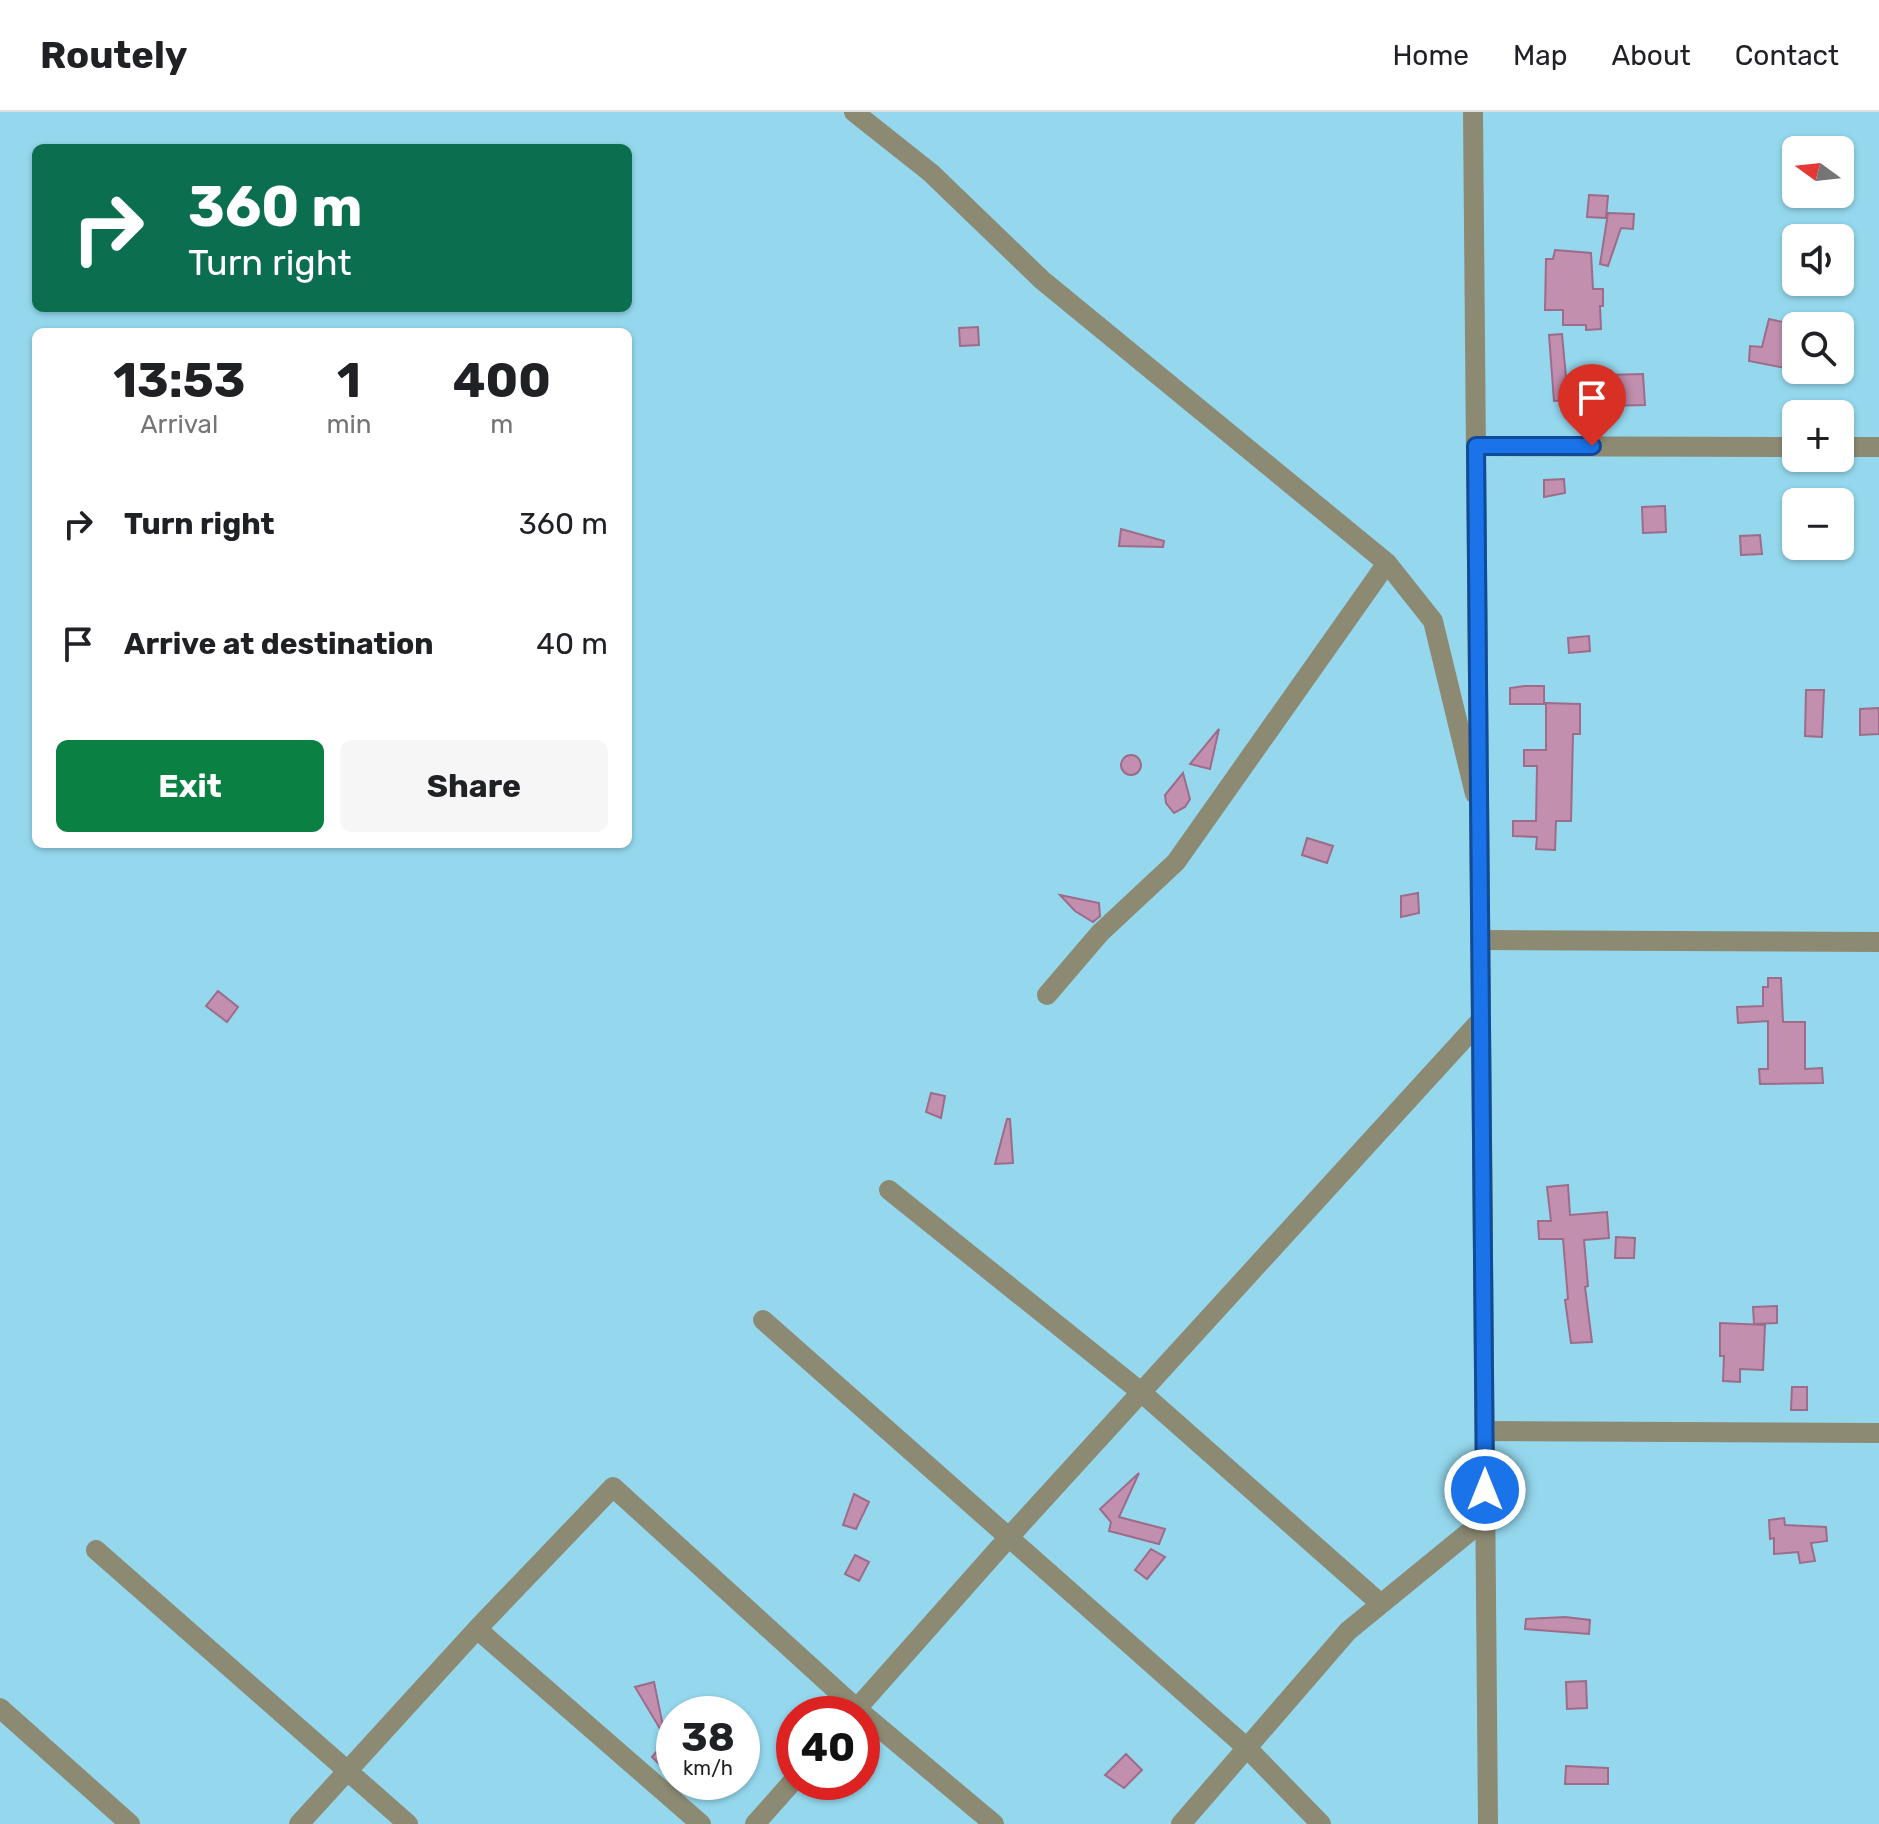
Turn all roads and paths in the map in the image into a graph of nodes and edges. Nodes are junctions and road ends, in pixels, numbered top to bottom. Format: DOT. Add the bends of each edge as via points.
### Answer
graph roads {
  1 [pos="854,112"];
  2 [pos="1473,112"];
  3 [pos="1476,446"];
  4 [pos="1782,447"];
  5 [pos="1854,447"];
  6 [pos="1879,447"];
  7 [pos="1387,563"];
  8 [pos="1479,810"];
  9 [pos="1480,940"];
  10 [pos="1879,942"];
  11 [pos="1047,995"];
  12 [pos="1481,1020"];
  13 [pos="889,1190"];
  14 [pos="763,1320"];
  15 [pos="1141,1392"];
  16 [pos="1485,1431"];
  17 [pos="1879,1433"];
  18 [pos="1485,1519"];
  19 [pos="1009,1537"];
  20 [pos="96,1550"];
  21 [pos="1381,1604"];
  22 [pos="477,1629"];
  23 [pos="838,1696"];
  24 [pos="867,1696"];
  25 [pos="0,1708"];
  26 [pos="880,1732"];
  27 [pos="1247,1748"];
  28 [pos="348,1769"];
  29 [pos="776,1800"];
  30 [pos="130,1824"];
  31 [pos="299,1824"];
  32 [pos="408,1824"];
  33 [pos="701,1824"];
  34 [pos="755,1824"];
  35 [pos="994,1824"];
  36 [pos="1181,1824"];
  37 [pos="1321,1824"];
  38 [pos="1488,1824"];
  1 -- 7 [label="street" via="931,173 1042,280"];
  2 -- 3 [label="street"];
  3 -- 4 [label="street"];
  3 -- 8 [label="street"];
  5 -- 6 [label="street"];
  7 -- 8 [label="street" via="1433,621"];
  7 -- 11 [label="street" via="1176,862 1100,933"];
  8 -- 9 [label="street"];
  9 -- 10 [label="street"];
  9 -- 12 [label="street"];
  12 -- 15 [label="street"];
  12 -- 16 [label="street"];
  13 -- 15 [label="street"];
  14 -- 19 [label="street"];
  15 -- 19 [label="street"];
  15 -- 21 [label="street"];
  16 -- 17 [label="street"];
  16 -- 18 [label="street"];
  18 -- 21 [label="street"];
  18 -- 38 [label="street"];
  19 -- 24 [label="street"];
  19 -- 27 [label="street"];
  20 -- 28 [label="street"];
  21 -- 27 [label="street" via="1348,1631"];
  22 -- 23 [label="street" via="613,1487"];
  22 -- 28 [label="street"];
  22 -- 33 [label="street"];
  25 -- 30 [label="street"];
  26 -- 35 [label="street"];
  27 -- 36 [label="street"];
  27 -- 37 [label="street"];
  28 -- 31 [label="street"];
  28 -- 32 [label="street"];
  29 -- 34 [label="street"];
}
